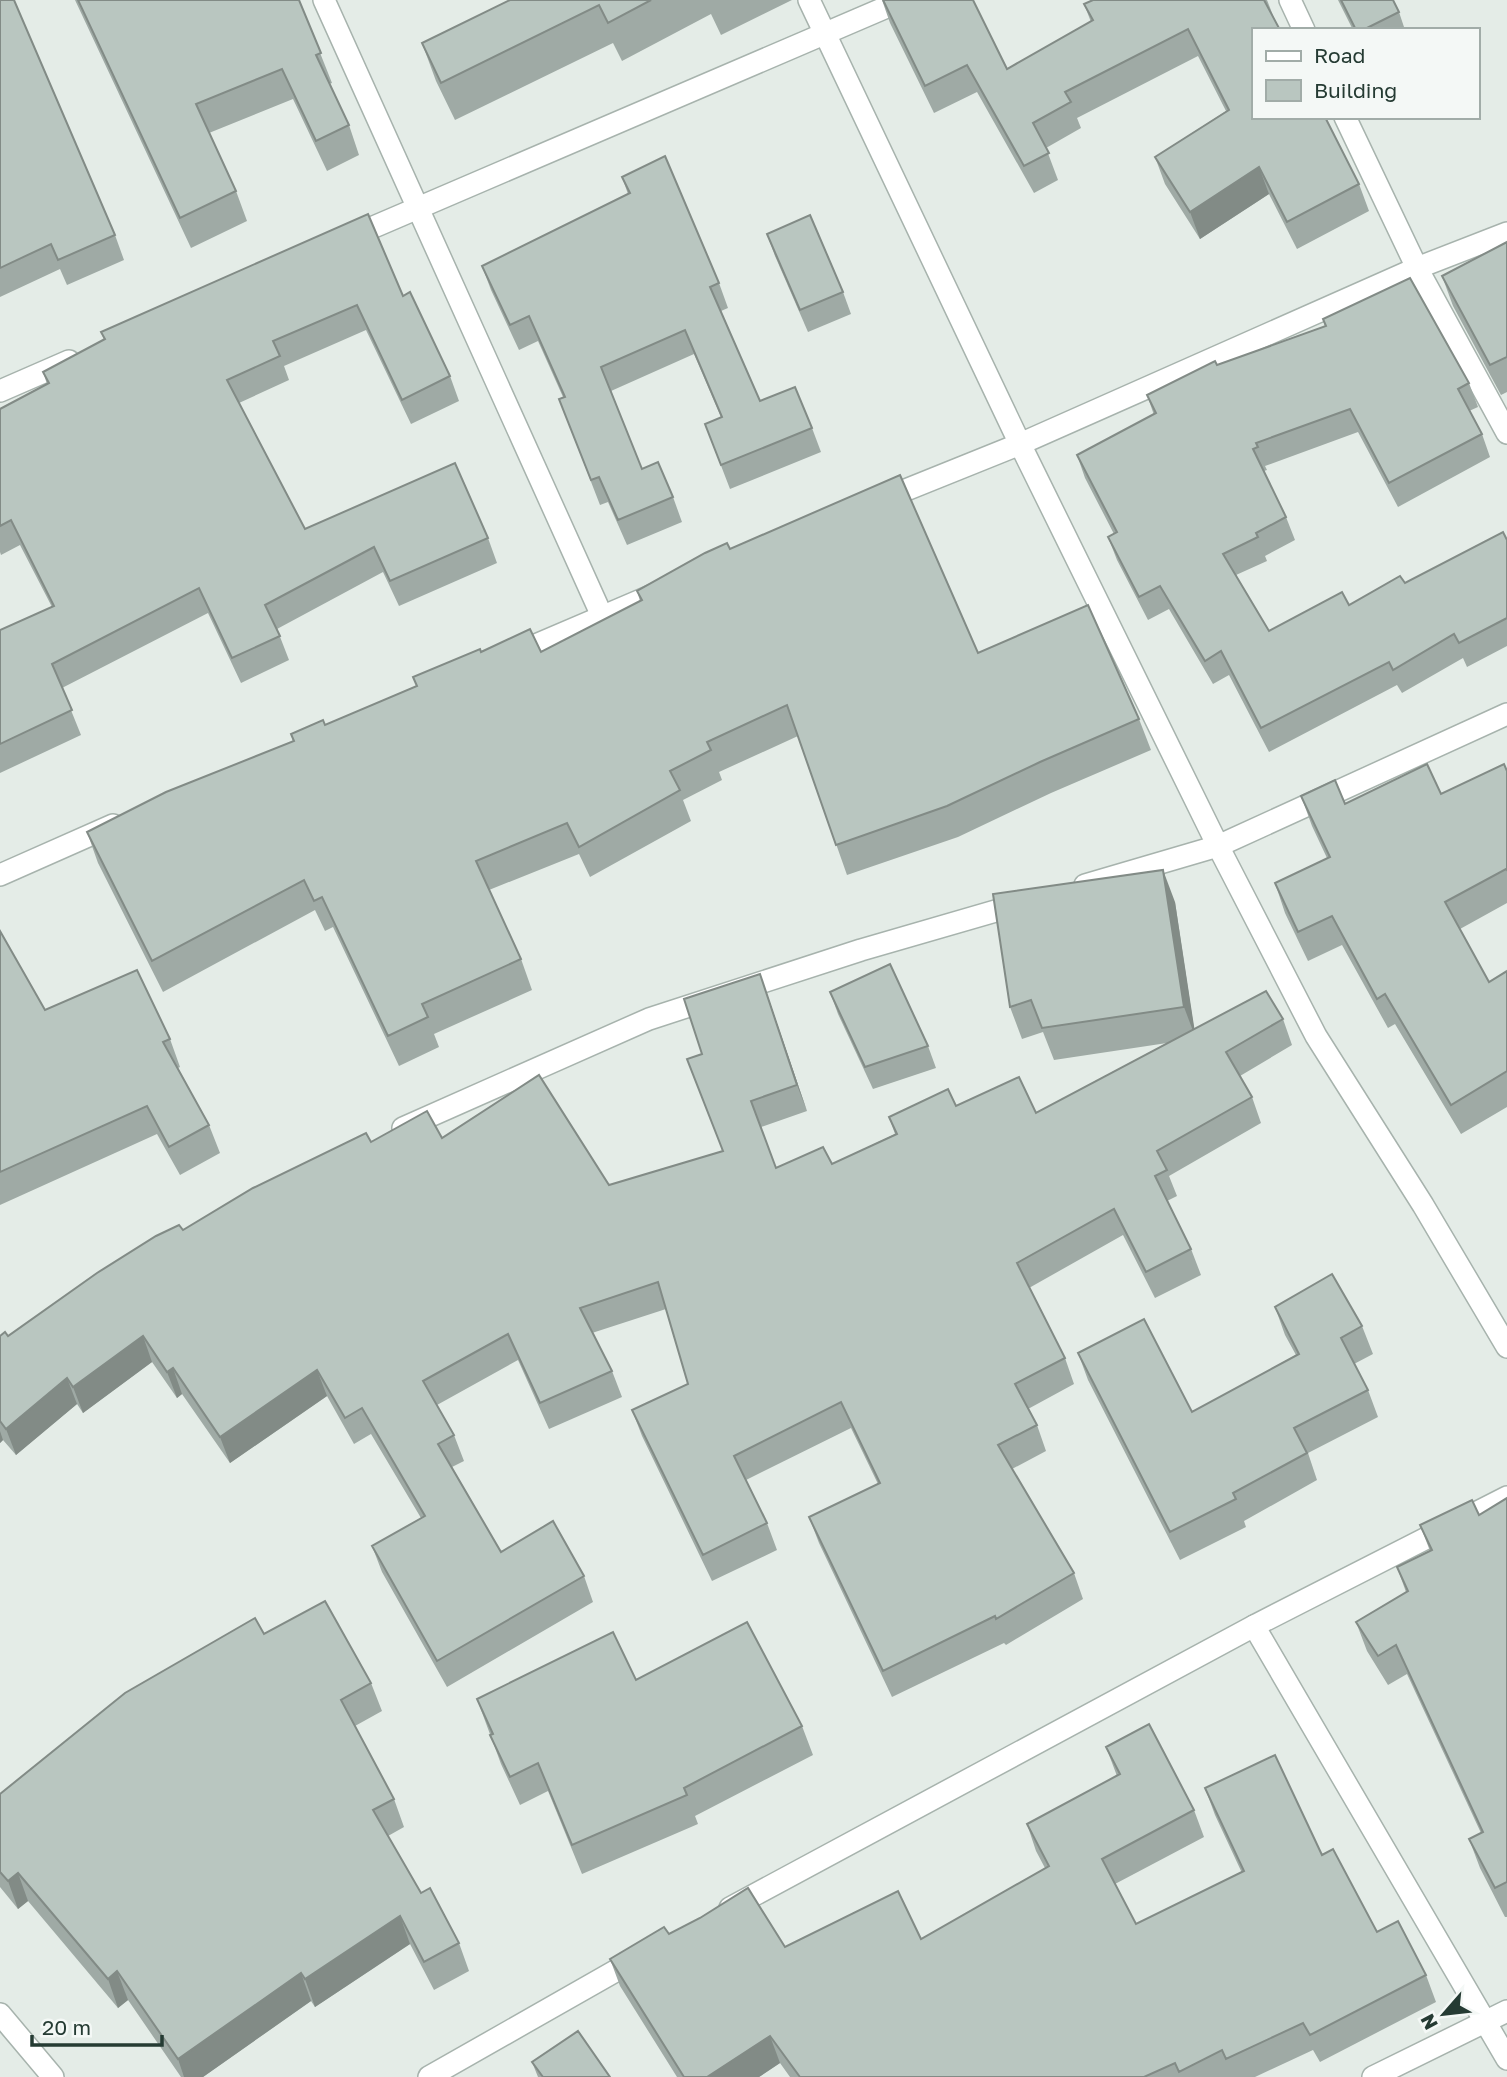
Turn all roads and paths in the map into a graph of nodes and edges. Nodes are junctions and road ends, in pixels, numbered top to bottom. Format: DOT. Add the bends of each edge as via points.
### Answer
graph roads {
  1 [pos="324,0"];
  2 [pos="808,0"];
  3 [pos="903,0"];
  4 [pos="1290,0"];
  5 [pos="1303,28"];
  6 [pos="824,35"];
  7 [pos="1346,119"];
  8 [pos="419,206"];
  9 [pos="1507,233"];
  10 [pos="332,245"];
  11 [pos="1417,268"];
  12 [pos="86,353"];
  13 [pos="0,391"];
  14 [pos="1507,433"];
  15 [pos="1020,444"];
  16 [pos="858,509"];
  17 [pos="679,584"];
  18 [pos="602,616"];
  19 [pos="488,665"];
  20 [pos="1507,714"];
  21 [pos="131,818"];
  22 [pos="1218,846"];
  23 [pos="0,875"];
  24 [pos="389,1135"];
  25 [pos="1507,1347"];
  26 [pos="1507,1497"];
  27 [pos="1254,1626"];
  28 [pos="708,1920"];
  29 [pos="660,1946"];
  30 [pos="1507,2011"];
  31 [pos="0,2014"];
  32 [pos="1484,2022"];
  33 [pos="1507,2059"];
  34 [pos="53,2077"];
  35 [pos="429,2077"];
  36 [pos="1373,2077"];
  1 -- 8 [label="street"];
  2 -- 6 [label="street"];
  3 -- 6 [label="street"];
  4 -- 5 [label="street"];
  6 -- 8 [label="street"];
  6 -- 15 [label="street"];
  7 -- 11 [label="street"];
  8 -- 10 [label="street"];
  8 -- 18 [label="street"];
  9 -- 11 [label="street"];
  11 -- 14 [label="street"];
  11 -- 15 [label="street"];
  12 -- 13 [label="street"];
  15 -- 16 [label="street"];
  15 -- 22 [label="street"];
  17 -- 18 [label="street"];
  18 -- 19 [label="street"];
  20 -- 22 [label="street"];
  21 -- 23 [label="street"];
  22 -- 24 [label="street" via="860,950 649,1019"];
  22 -- 25 [label="street" via="1316,1036"];
  26 -- 27 [label="street"];
  27 -- 28 [label="street"];
  27 -- 32 [label="street"];
  29 -- 35 [label="street"];
  30 -- 32 [label="street"];
  31 -- 34 [label="street"];
  32 -- 33 [label="street"];
  32 -- 36 [label="street"];
}
